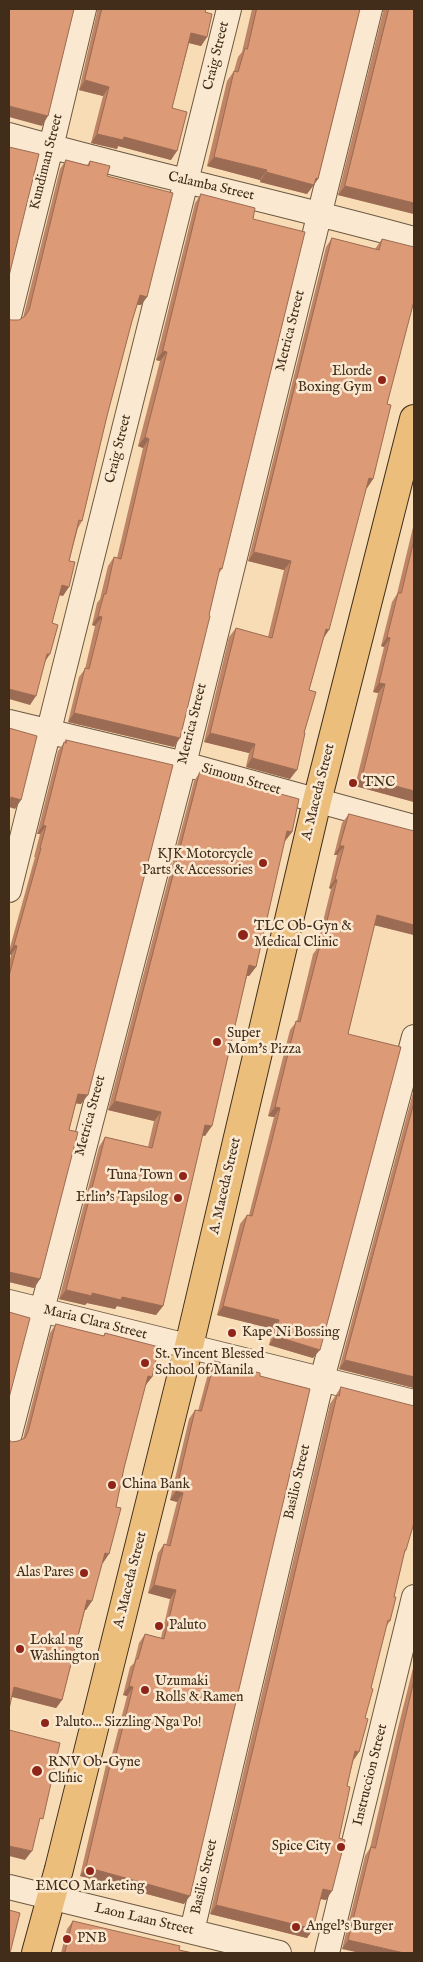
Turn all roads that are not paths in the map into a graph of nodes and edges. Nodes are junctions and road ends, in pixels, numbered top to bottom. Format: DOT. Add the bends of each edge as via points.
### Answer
graph roads {
  1 [pos="84,9"];
  2 [pos="229,9"];
  3 [pos="370,9"];
  4 [pos="9,136"];
  5 [pos="51,147"];
  6 [pos="186,182"];
  7 [pos="320,213"];
  8 [pos="414,239"];
  9 [pos="9,316"];
  10 [pos="414,419"];
  11 [pos="9,722"];
  12 [pos="49,730"];
  13 [pos="184,764"];
  14 [pos="317,801"];
  15 [pos="414,827"];
  16 [pos="9,890"];
  17 [pos="414,1036"];
  18 [pos="9,1302"];
  19 [pos="41,1310"];
  20 [pos="189,1346"];
  21 [pos="322,1379"];
  22 [pos="414,1402"];
  23 [pos="9,1437"];
  24 [pos="414,1597"];
  25 [pos="9,1887"];
  26 [pos="51,1898"];
  27 [pos="192,1931"];
  28 [pos="36,1953"];
  29 [pos="279,1953"];
  30 [pos="327,1953"];
  1 -- 5 [label="street, Kundiman Street"];
  2 -- 6 [label="street, Craig Street"];
  3 -- 7 [label="street, Metrica Street"];
  4 -- 5 [label="street, Calamba Street"];
  5 -- 6 [label="street, Calamba Street"];
  5 -- 9 [label="street, Kundiman Street"];
  6 -- 7 [label="street, Calamba Street"];
  6 -- 12 [label="street, Craig Street"];
  7 -- 8 [label="street, Calamba Street"];
  7 -- 13 [label="street, Metrica Street"];
  10 -- 14 [label="main road, A. Maceda Street"];
  11 -- 12 [label="street, Simoun Street"];
  12 -- 13 [label="street, Simoun Street"];
  12 -- 16 [label="street, Craig Street"];
  13 -- 14 [label="street, Simoun Street"];
  13 -- 19 [label="street, Metrica Street"];
  14 -- 15 [label="street, Simoun Street"];
  14 -- 20 [label="main road, A. Maceda Street"];
  17 -- 21 [label="street, Basilio Street"];
  18 -- 19 [label="street, Maria Clara Street"];
  19 -- 20 [label="street, Maria Clara Street"];
  19 -- 23 [label="street, Metrica Street"];
  20 -- 21 [label="street, Maria Clara Street"];
  20 -- 26 [label="main road, A. Maceda Street"];
  21 -- 22 [label="street, Maria Clara Street"];
  21 -- 27 [label="street, Basilio Street"];
  24 -- 30 [label="street, Instruccion Street"];
  25 -- 26 [label="street, Laon Laan Street"];
  26 -- 27 [label="street, Laon Laan Street"];
  26 -- 28 [label="main road, A. Maceda Street"];
  27 -- 29 [label="street, Laon Laan Street"];
}
